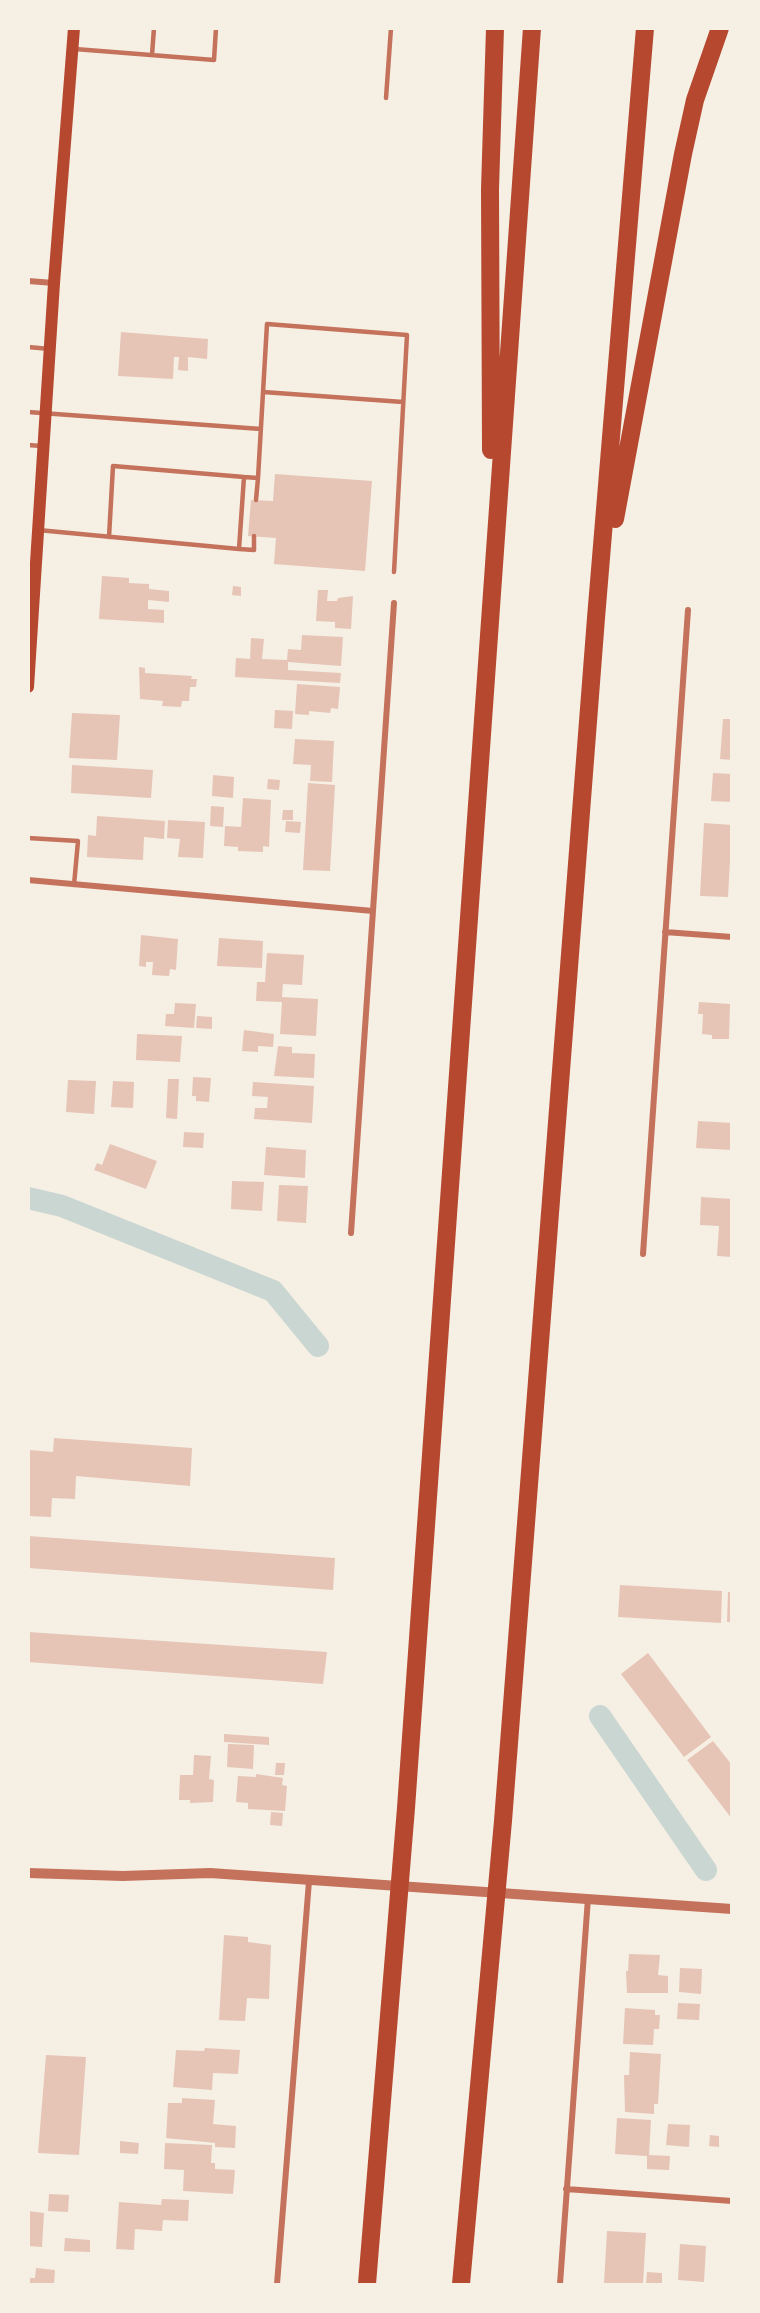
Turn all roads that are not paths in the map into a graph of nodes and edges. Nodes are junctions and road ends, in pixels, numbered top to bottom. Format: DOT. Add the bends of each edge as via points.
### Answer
graph roads {
  1 [pos="74,28"];
  2 [pos="154,28"];
  3 [pos="216,28"];
  4 [pos="391,28"];
  5 [pos="495,28"];
  6 [pos="532,28"];
  7 [pos="645,28"];
  8 [pos="720,28"];
  9 [pos="72,49"];
  10 [pos="152,55"];
  11 [pos="386,98"];
  12 [pos="28,281"];
  13 [pos="54,283"];
  14 [pos="28,348"];
  15 [pos="50,349"];
  16 [pos="263,392"];
  17 [pos="404,402"];
  18 [pos="28,412"];
  19 [pos="46,413"];
  20 [pos="261,429"];
  21 [pos="28,445"];
  22 [pos="44,446"];
  23 [pos="244,477"];
  24 [pos="258,478"];
  25 [pos="256,500"];
  26 [pos="38,530"];
  27 [pos="109,537"];
  28 [pos="254,537"];
  29 [pos="239,549"];
  30 [pos="394,572"];
  31 [pos="491,595"];
  32 [pos="394,603"];
  33 [pos="688,610"];
  34 [pos="596,618"];
  35 [pos="30,643"];
  36 [pos="28,687"];
  37 [pos="28,838"];
  38 [pos="28,880"];
  39 [pos="74,885"];
  40 [pos="373,911"];
  41 [pos="665,932"];
  42 [pos="732,937"];
  43 [pos="351,1233"];
  44 [pos="643,1254"];
  45 [pos="28,1873"];
  46 [pos="309,1881"];
  47 [pos="588,1898"];
  48 [pos="732,1909"];
  49 [pos="567,2189"];
  50 [pos="732,2201"];
  51 [pos="277,2284"];
  52 [pos="367,2284"];
  53 [pos="461,2284"];
  54 [pos="560,2284"];
  1 -- 9 [label="main road"];
  2 -- 10 [label="lane"];
  3 -- 10 [label="lane" via="214,60"];
  4 -- 11 [label="lane"];
  5 -- 31 [label="highway" via="490,189"];
  6 -- 31 [label="highway"];
  7 -- 34 [label="highway"];
  8 -- 34 [label="highway" via="695,100 683,154"];
  9 -- 10 [label="lane"];
  9 -- 13 [label="main road"];
  12 -- 13 [label="street"];
  13 -- 15 [label="main road"];
  14 -- 15 [label="lane"];
  15 -- 19 [label="main road"];
  16 -- 17 [label="lane"];
  16 -- 17 [label="lane" via="267,324 407,335"];
  16 -- 20 [label="lane"];
  17 -- 30 [label="lane"];
  18 -- 19 [label="lane"];
  19 -- 20 [label="lane"];
  19 -- 22 [label="main road"];
  20 -- 24 [label="lane"];
  21 -- 22 [label="lane"];
  22 -- 26 [label="main road"];
  23 -- 24 [label="lane"];
  23 -- 27 [label="lane" via="113,466"];
  23 -- 29 [label="lane"];
  24 -- 25 [label="lane"];
  26 -- 27 [label="lane"];
  26 -- 35 [label="main road"];
  27 -- 29 [label="lane"];
  28 -- 29 [label="lane" via="254,550"];
  31 -- 52 [label="highway" via="406,1809"];
  32 -- 40 [label="street"];
  33 -- 41 [label="street"];
  34 -- 53 [label="highway" via="503,1821"];
  35 -- 36 [label="main road"];
  37 -- 39 [label="lane" via="78,841"];
  38 -- 39 [label="street"];
  39 -- 40 [label="street"];
  40 -- 43 [label="street"];
  41 -- 42 [label="street"];
  41 -- 44 [label="street"];
  45 -- 46 [label="street" via="210,1873"];
  46 -- 47 [label="street"];
  46 -- 51 [label="street"];
  47 -- 48 [label="street"];
  47 -- 49 [label="street"];
  49 -- 50 [label="street"];
  49 -- 54 [label="street"];
}
